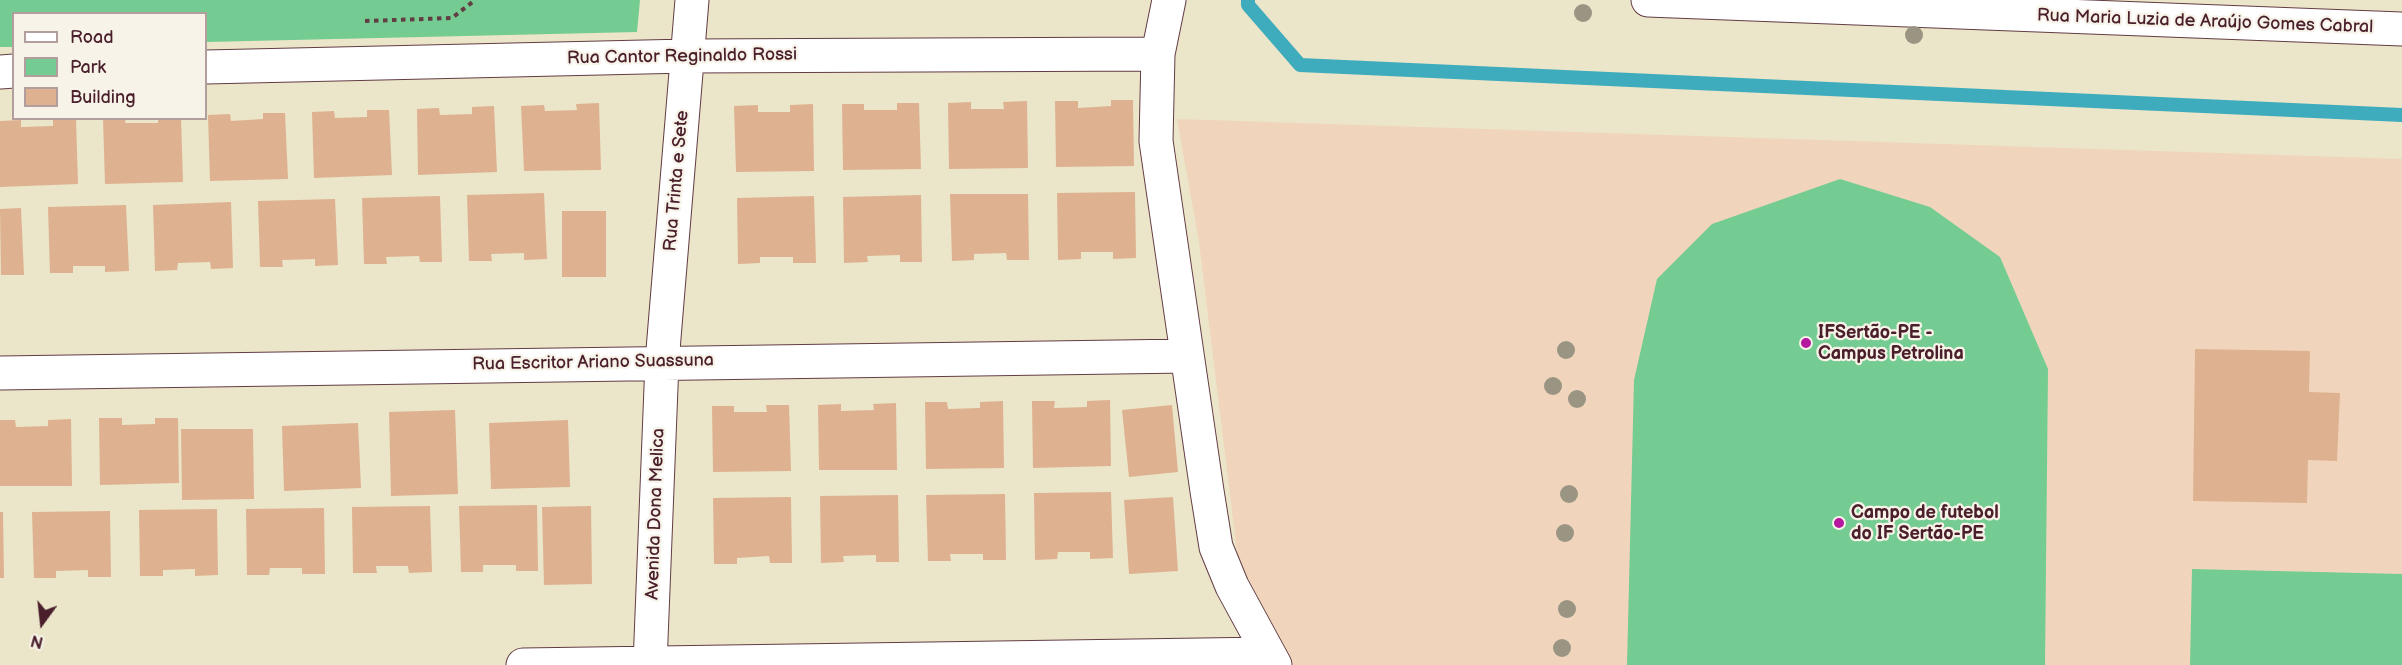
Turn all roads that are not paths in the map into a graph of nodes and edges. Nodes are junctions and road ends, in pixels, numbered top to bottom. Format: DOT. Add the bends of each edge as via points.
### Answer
graph roads {
  1 [pos="692,0"];
  2 [pos="1169,0"];
  3 [pos="1648,0"];
  4 [pos="2236,12"];
  5 [pos="2402,29"];
  6 [pos="1158,54"];
  7 [pos="688,56"];
  8 [pos="207,67"];
  9 [pos="1187,356"];
  10 [pos="662,362"];
  11 [pos="0,373"];
  12 [pos="1272,659"];
  13 [pos="650,664"];
  14 [pos="523,665"];
  1 -- 7 [label="street, Rua Trinta e Sete"];
  2 -- 6 [label="street"];
  3 -- 4 [label="street, Rua Maria Luzia de Araújo Gomes Cabral"];
  4 -- 5 [label="street, Rua Maria Luzia de Araújo Gomes Cabral"];
  6 -- 7 [label="street, Rua Cantor Reginaldo Rossi"];
  6 -- 9 [label="street" via="1156,141"];
  7 -- 8 [label="street, Rua Cantor Reginaldo Rossi"];
  7 -- 10 [label="street, Rua Trinta e Sete"];
  9 -- 10 [label="street, Rua Escritor Ariano Suassuna"];
  9 -- 12 [label="street" via="1216,547"];
  10 -- 11 [label="street, Rua Escritor Ariano Suassuna"];
  10 -- 13 [label="street, Avenida Dona Melica"];
  12 -- 13 [label="street"];
  13 -- 14 [label="street"];
}
